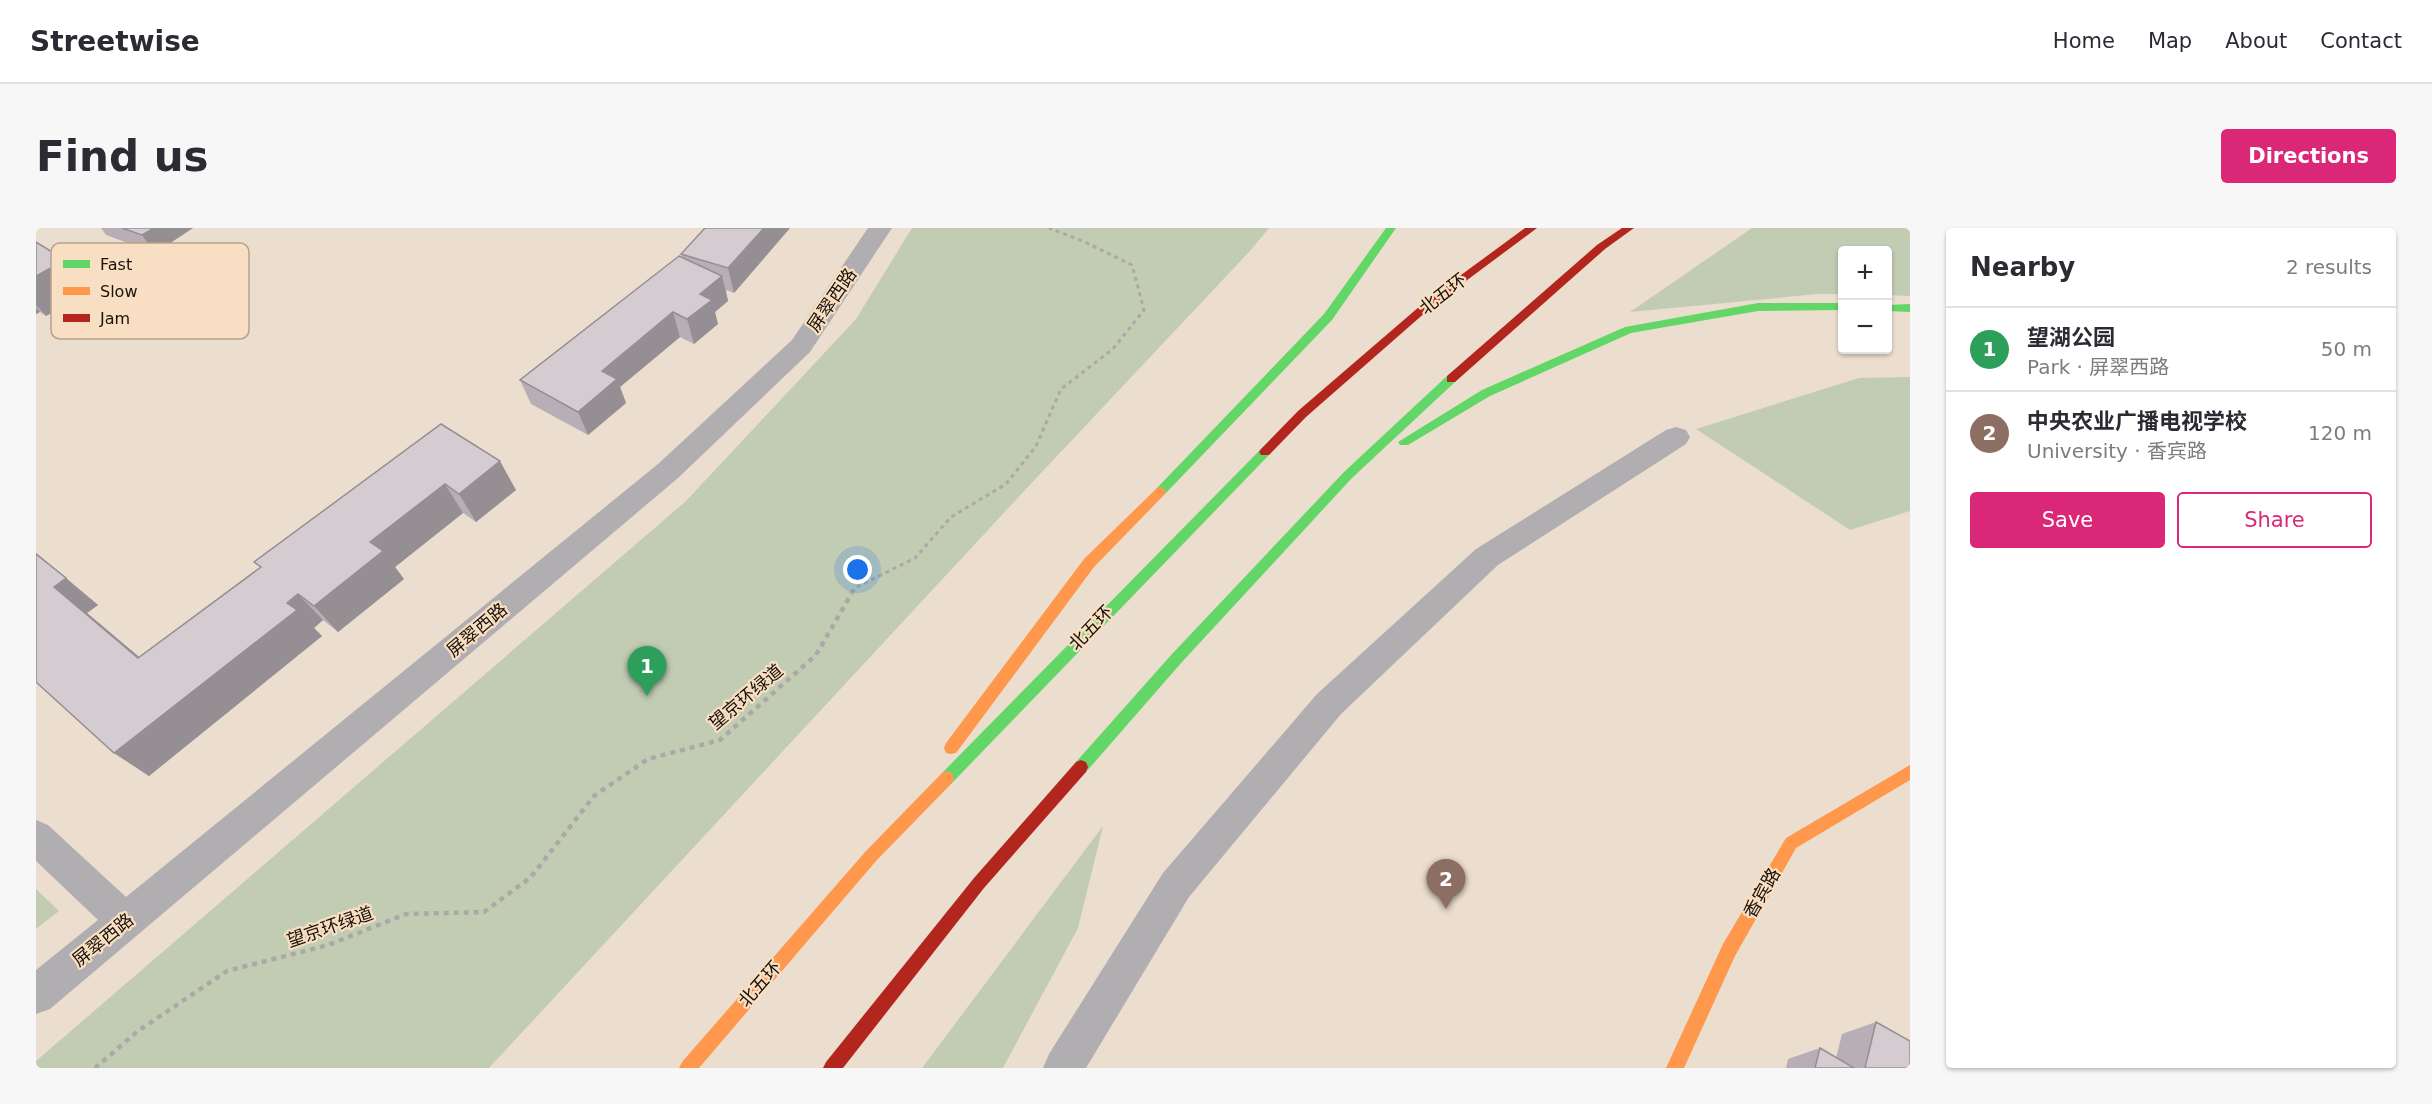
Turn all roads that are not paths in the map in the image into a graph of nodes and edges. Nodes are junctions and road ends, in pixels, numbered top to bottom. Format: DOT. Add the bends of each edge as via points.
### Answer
graph roads {
  1 [pos="880,228"];
  2 [pos="1391,228"];
  3 [pos="1532,228"];
  4 [pos="1629,228"];
  5 [pos="1838,307"];
  6 [pos="1892,308"];
  7 [pos="1910,308"];
  8 [pos="1676,437"];
  9 [pos="1348,475"];
  10 [pos="1910,772"];
  11 [pos="36,837"];
  12 [pos="871,856"];
  13 [pos="126,921"];
  14 [pos="36,995"];
  15 [pos="688,1068"];
  16 [pos="832,1068"];
  17 [pos="1063,1068"];
  18 [pos="1675,1068"];
  1 -- 13 [label="street, 屏翠西路" via="801,346 668,471"];
  2 -- 12 [label="main road" via="1328,316 1089,563"];
  3 -- 12 [label="main road, 北五环" via="1431,303 1302,414"];
  4 -- 9 [label="main road" via="1601,247 1494,339"];
  5 -- 9 [label="main road" via="1758,307 1629,330 1486,393"];
  6 -- 7 [label="main road"];
  8 -- 17 [label="street" via="1487,558 1329,704 1176,885"];
  9 -- 16 [label="main road" via="1177,658 979,883"];
  10 -- 18 [label="main road, 香宾路" via="1791,843 1729,950"];
  11 -- 13 [label="street"];
  12 -- 15 [label="main road, 北五环"];
  13 -- 14 [label="street, 屏翠西路"];
}
